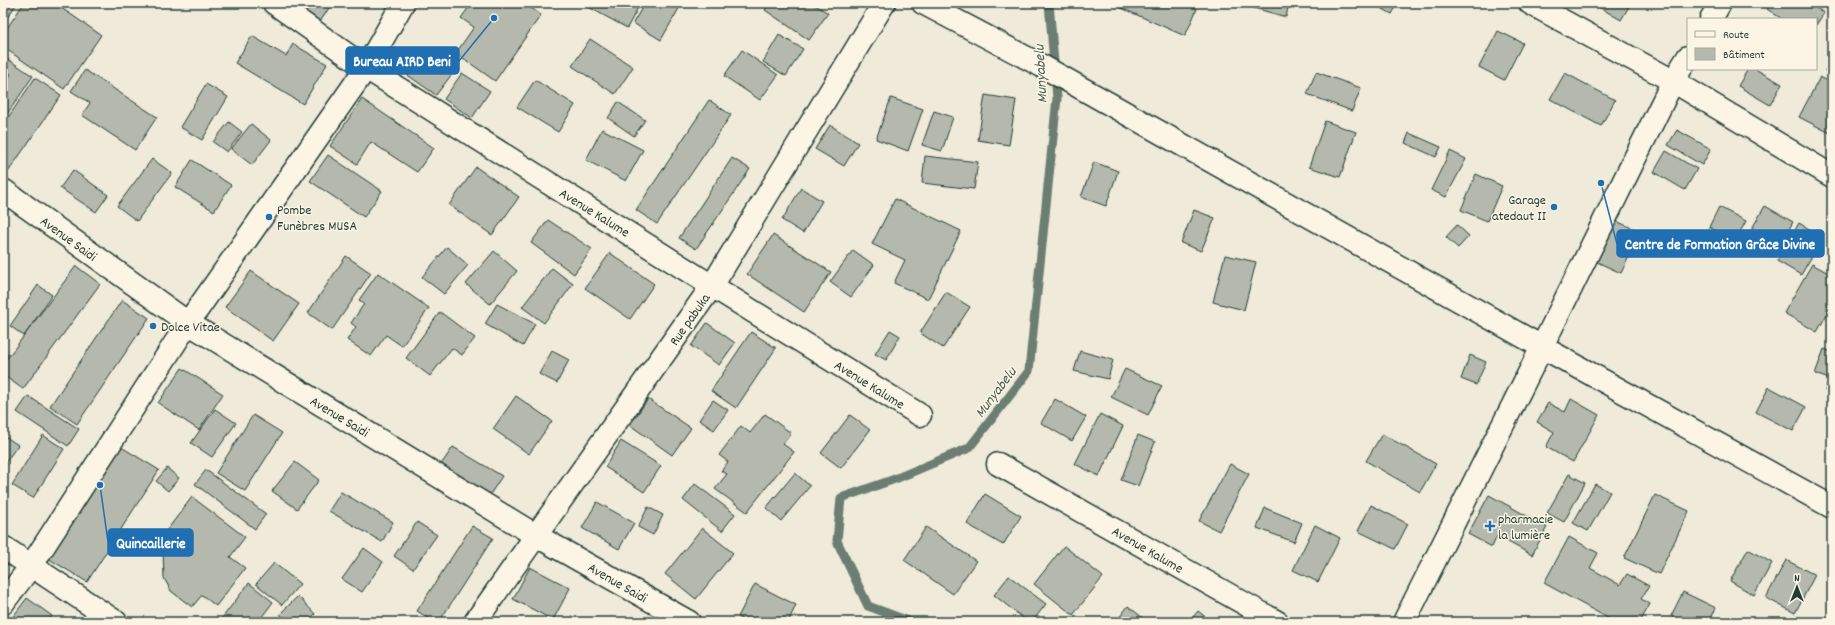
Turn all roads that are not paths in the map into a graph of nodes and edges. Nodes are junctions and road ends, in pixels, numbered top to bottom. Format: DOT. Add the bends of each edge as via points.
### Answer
graph roads {
  1 [pos="274,3"];
  2 [pos="403,3"];
  3 [pos="884,3"];
  4 [pos="923,3"];
  5 [pos="1530,3"];
  6 [pos="1720,3"];
  7 [pos="1712,18"];
  8 [pos="1687,59"];
  9 [pos="366,68"];
  10 [pos="1673,81"];
  11 [pos="1832,176"];
  12 [pos="3,190"];
  13 [pos="712,286"];
  14 [pos="188,323"];
  15 [pos="1542,347"];
  16 [pos="920,415"];
  17 [pos="998,464"];
  18 [pos="1832,507"];
  19 [pos="535,535"];
  20 [pos="3,548"];
  21 [pos="31,566"];
  22 [pos="3,603"];
  23 [pos="116,622"];
  24 [pos="475,622"];
  25 [pos="689,622"];
  26 [pos="1277,622"];
  27 [pos="1404,622"];
  1 -- 9 [label="street, Avenue Kalume"];
  2 -- 9 [label="street"];
  3 -- 13 [label="street, Rue pabuka"];
  4 -- 15 [label="street" via="1042,66"];
  5 -- 10 [label="street"];
  6 -- 7 [label="street"];
  8 -- 10 [label="street"];
  9 -- 13 [label="street, Avenue Kalume"];
  9 -- 14 [label="street"];
  10 -- 11 [label="street"];
  10 -- 15 [label="street"];
  12 -- 14 [label="street, Avenue Saidi"];
  13 -- 16 [label="street, Avenue Kalume"];
  13 -- 19 [label="street, Rue pabuka"];
  14 -- 19 [label="street, Avenue Saidi"];
  14 -- 21 [label="street"];
  15 -- 18 [label="street"];
  15 -- 27 [label="street"];
  17 -- 26 [label="street, Avenue Kalume"];
  19 -- 24 [label="street, Rue pabuka"];
  19 -- 25 [label="street, Avenue Saidi"];
  20 -- 21 [label="street"];
  21 -- 22 [label="street"];
  21 -- 23 [label="street"];
}
